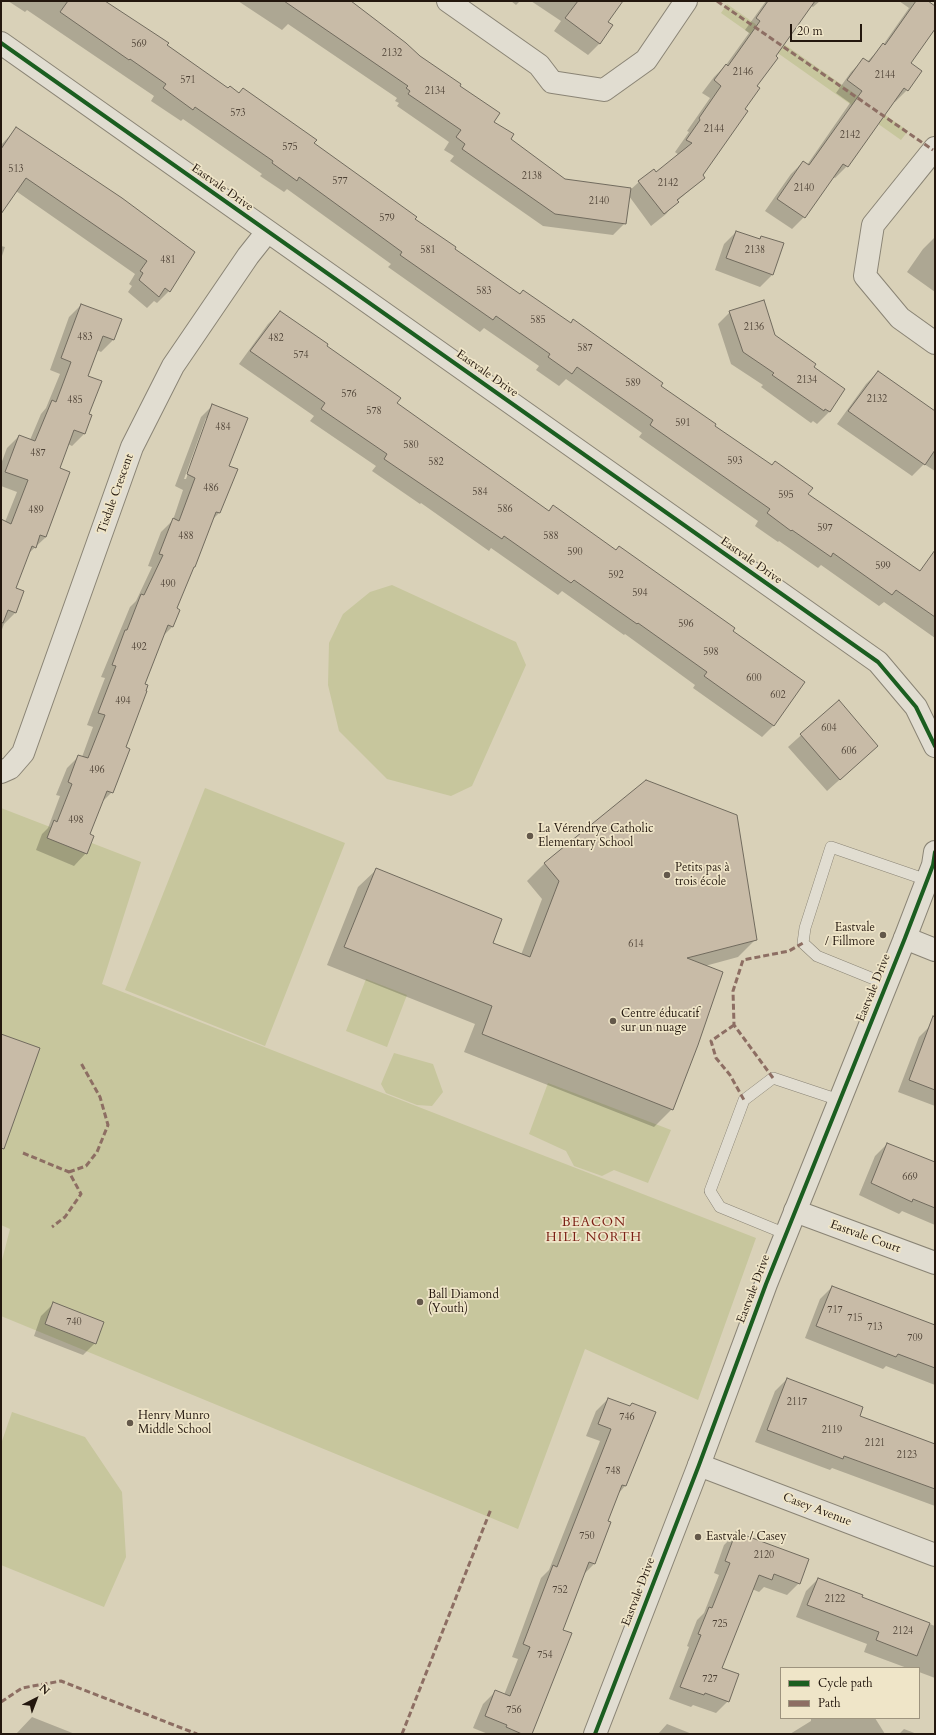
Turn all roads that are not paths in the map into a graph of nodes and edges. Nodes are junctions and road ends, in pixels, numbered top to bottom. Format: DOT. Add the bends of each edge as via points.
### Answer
graph roads {
  1 [pos="448,1"];
  2 [pos="686,1"];
  3 [pos="3,50"];
  4 [pos="935,148"];
  5 [pos="267,232"];
  6 [pos="935,343"];
  7 [pos="935,746"];
  8 [pos="1,772"];
  9 [pos="935,852"];
  10 [pos="927,880"];
  11 [pos="905,938"];
  12 [pos="935,950"];
  13 [pos="886,984"];
  14 [pos="839,1100"];
  15 [pos="795,1211"];
  16 [pos="786,1234"];
  17 [pos="935,1263"];
  18 [pos="698,1464"];
  19 [pos="935,1554"];
  20 [pos="595,1734"];
  1 -- 2 [label="street" via="539,65 552,82 604,90 646,60"];
  3 -- 5 [label="street, Eastvale Drive"];
  4 -- 6 [label="street" via="873,225 865,276 900,318"];
  5 -- 7 [label="street, Eastvale Drive" via="878,662 916,707"];
  5 -- 8 [label="street, Tisdale Crescent" via="172,366 136,441 23,753 10,768"];
  9 -- 10 [label="street, Eastvale Drive"];
  10 -- 11 [label="street, Eastvale Drive"];
  10 -- 13 [label="lane" via="831,847 805,928 803,943 817,956"];
  11 -- 12 [label="street"];
  11 -- 13 [label="street, Eastvale Drive"];
  13 -- 14 [label="street, Eastvale Drive"];
  14 -- 15 [label="street, Eastvale Drive"];
  14 -- 16 [label="lane" via="773,1078 744,1100 710,1191 720,1207"];
  15 -- 16 [label="street, Eastvale Drive"];
  15 -- 17 [label="street, Eastvale Court"];
  16 -- 18 [label="street, Eastvale Drive"];
  18 -- 19 [label="street, Casey Avenue"];
  18 -- 20 [label="street, Eastvale Drive"];
}
